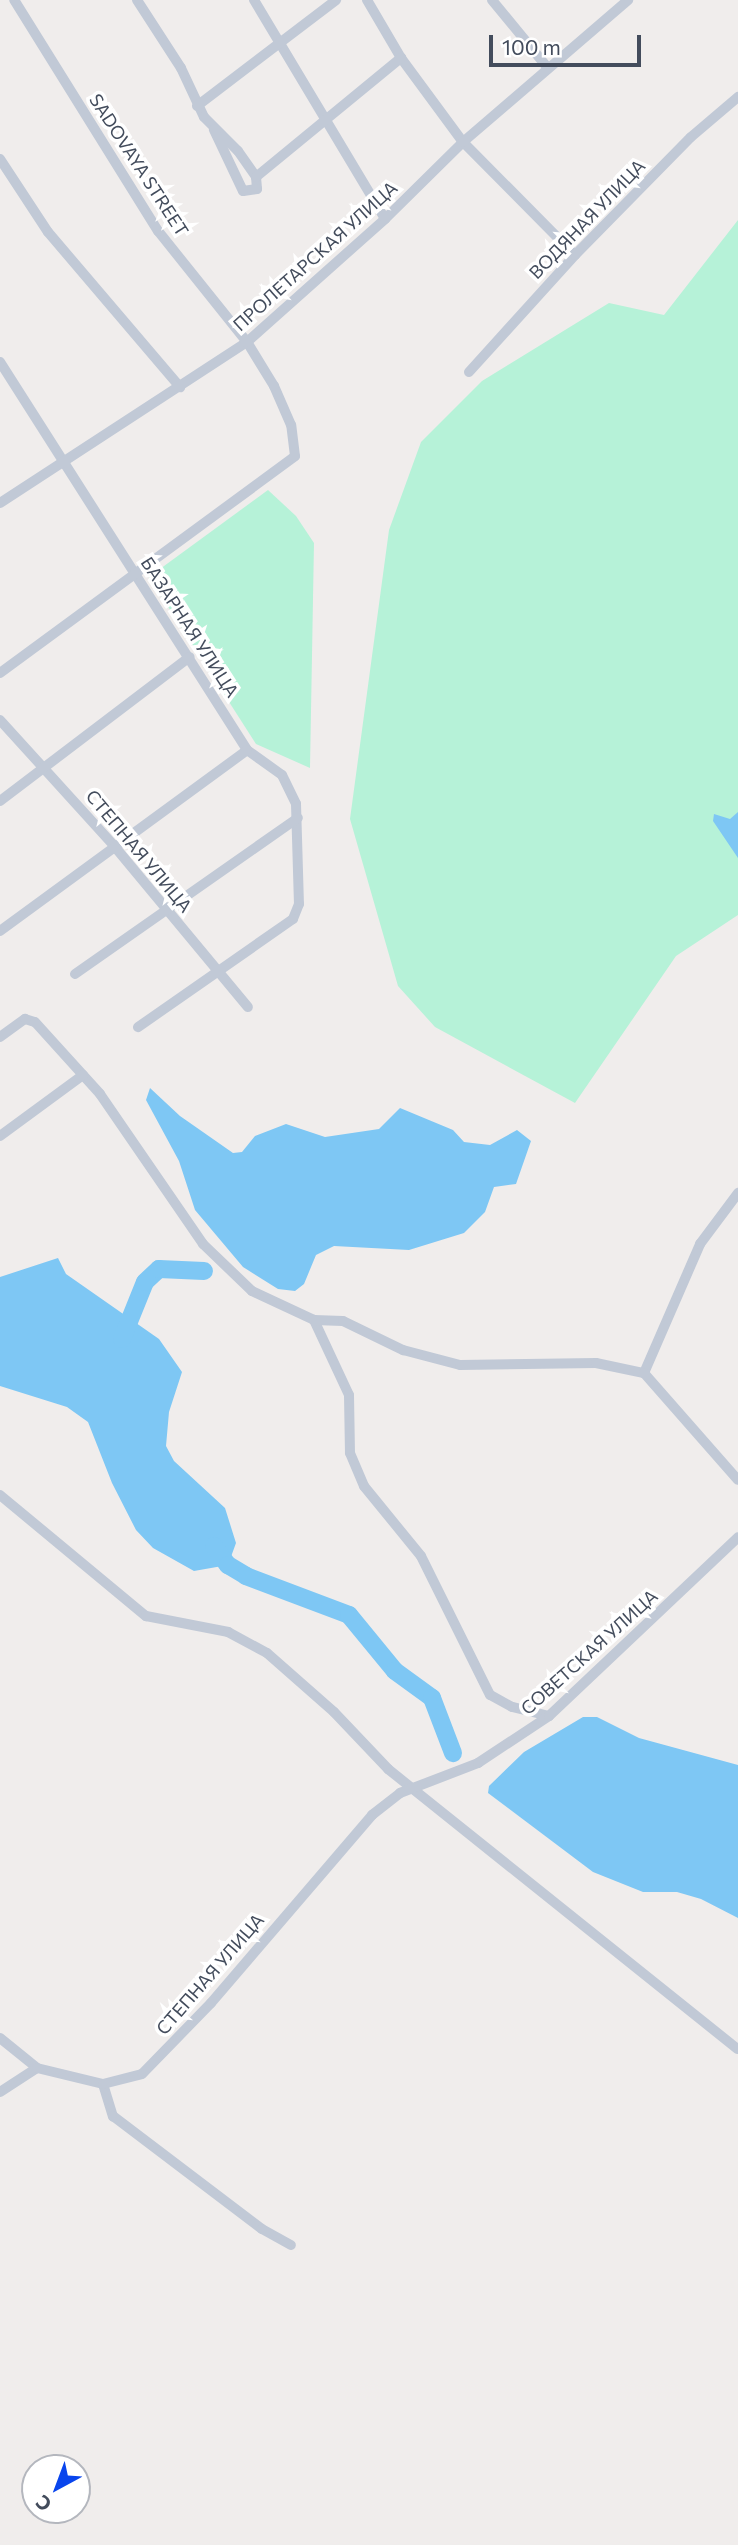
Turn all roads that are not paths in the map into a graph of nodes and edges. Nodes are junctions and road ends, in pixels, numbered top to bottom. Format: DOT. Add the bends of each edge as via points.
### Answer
graph roads {
  1 [pos="14,0"];
  2 [pos="137,0"];
  3 [pos="254,0"];
  4 [pos="335,0"];
  5 [pos="367,0"];
  6 [pos="492,0"];
  7 [pos="628,0"];
  8 [pos="279,40"];
  9 [pos="401,58"];
  10 [pos="547,67"];
  11 [pos="738,97"];
  12 [pos="197,106"];
  13 [pos="327,119"];
  14 [pos="214,130"];
  15 [pos="463,142"];
  16 [pos="0,159"];
  17 [pos="256,177"];
  18 [pos="385,219"];
  19 [pos="575,255"];
  20 [pos="247,342"];
  21 [pos="0,362"];
  22 [pos="469,372"];
  23 [pos="180,387"];
  24 [pos="65,464"];
  25 [pos="0,503"];
  26 [pos="135,575"];
  27 [pos="190,657"];
  28 [pos="0,673"];
  29 [pos="0,720"];
  30 [pos="247,750"];
  31 [pos="45,768"];
  32 [pos="0,801"];
  33 [pos="298,818"];
  34 [pos="115,847"];
  35 [pos="169,912"];
  36 [pos="0,931"];
  37 [pos="217,972"];
  38 [pos="75,974"];
  39 [pos="248,1007"];
  40 [pos="138,1027"];
  41 [pos="0,1037"];
  42 [pos="83,1075"];
  43 [pos="0,1136"];
  44 [pos="738,1193"];
  45 [pos="314,1320"];
  46 [pos="644,1373"];
  47 [pos="738,1480"];
  48 [pos="0,1495"];
  49 [pos="738,1537"];
  50 [pos="549,1716"];
  51 [pos="412,1789"];
  52 [pos="0,2038"];
  53 [pos="738,2049"];
  54 [pos="37,2068"];
  55 [pos="103,2084"];
  56 [pos="0,2092"];
  57 [pos="291,2245"];
  1 -- 20 [label="street, SADOVAYA STREET" via="158,231"];
  2 -- 12 [label="street" via="181,68"];
  3 -- 8 [label="street"];
  4 -- 8 [label="street"];
  5 -- 9 [label="street"];
  6 -- 10 [label="street"];
  7 -- 10 [label="street, ПРОЛЕТАРСКАЯ УЛИЦА"];
  8 -- 12 [label="street"];
  8 -- 13 [label="street"];
  9 -- 13 [label="street"];
  9 -- 15 [label="street"];
  10 -- 15 [label="street, ПРОЛЕТАРСКАЯ УЛИЦА"];
  11 -- 19 [label="street, ВОДЯНАЯ УЛИЦА" via="691,137"];
  12 -- 14 [label="street"];
  13 -- 17 [label="street"];
  13 -- 18 [label="street"];
  14 -- 17 [label="street" via="238,151"];
  14 -- 17 [label="street" via="243,191 257,189"];
  15 -- 18 [label="street, ПРОЛЕТАРСКАЯ УЛИЦА"];
  15 -- 19 [label="street"];
  16 -- 23 [label="street" via="48,232"];
  18 -- 20 [label="street, ПРОЛЕТАРСКАЯ УЛИЦА"];
  19 -- 22 [label="street, ВОДЯНАЯ УЛИЦА"];
  20 -- 23 [label="street, ПРОЛЕТАРСКАЯ УЛИЦА"];
  20 -- 26 [label="street, SADOVAYA STREET" via="279,396 291,425 295,456"];
  21 -- 24 [label="street, БАЗАРНАЯ УЛИЦА"];
  23 -- 24 [label="street, ПРОЛЕТАРСКАЯ УЛИЦА"];
  24 -- 25 [label="street, ПРОЛЕТАРСКАЯ УЛИЦА"];
  24 -- 26 [label="street, БАЗАРНАЯ УЛИЦА"];
  26 -- 27 [label="street, БАЗАРНАЯ УЛИЦА"];
  26 -- 28 [label="street"];
  27 -- 30 [label="street, БАЗАРНАЯ УЛИЦА"];
  27 -- 31 [label="street"];
  29 -- 31 [label="street, СТЕПНАЯ УЛИЦА"];
  30 -- 33 [label="street, БАЗАРНАЯ УЛИЦА" via="282,775"];
  30 -- 34 [label="street"];
  31 -- 32 [label="street"];
  31 -- 34 [label="street, СТЕПНАЯ УЛИЦА"];
  33 -- 35 [label="street"];
  33 -- 37 [label="street, БАЗАРНАЯ УЛИЦА" via="299,904 293,919"];
  34 -- 35 [label="street, СТЕПНАЯ УЛИЦА"];
  34 -- 36 [label="street"];
  35 -- 37 [label="street, СТЕПНАЯ УЛИЦА"];
  35 -- 38 [label="street"];
  37 -- 39 [label="street, СТЕПНАЯ УЛИЦА"];
  37 -- 40 [label="street"];
  41 -- 42 [label="street" via="30,1018"];
  42 -- 43 [label="street"];
  42 -- 45 [label="street" via="134,1142 179,1215 226,1269 252,1290"];
  44 -- 46 [label="street" via="700,1244"];
  45 -- 46 [label="street" via="343,1321 403,1350 460,1365 596,1363"];
  45 -- 50 [label="street" via="349,1395 350,1453 364,1486 421,1556 490,1695 512,1707"];
  46 -- 47 [label="street"];
  48 -- 51 [label="street" via="146,1616 228,1632 267,1653"];
  49 -- 50 [label="street, СОВЕТСКАЯ УЛИЦА"];
  50 -- 51 [label="street, СОВЕТСКАЯ УЛИЦА" via="478,1763"];
  51 -- 53 [label="street"];
  51 -- 55 [label="street, СТЕПНАЯ УЛИЦА" via="372,1815 156,2063 132,2080"];
  52 -- 54 [label="street"];
  54 -- 55 [label="street, СТЕПНАЯ УЛИЦА"];
  54 -- 56 [label="street"];
  55 -- 57 [label="street" via="113,2116 262,2229"];
}
